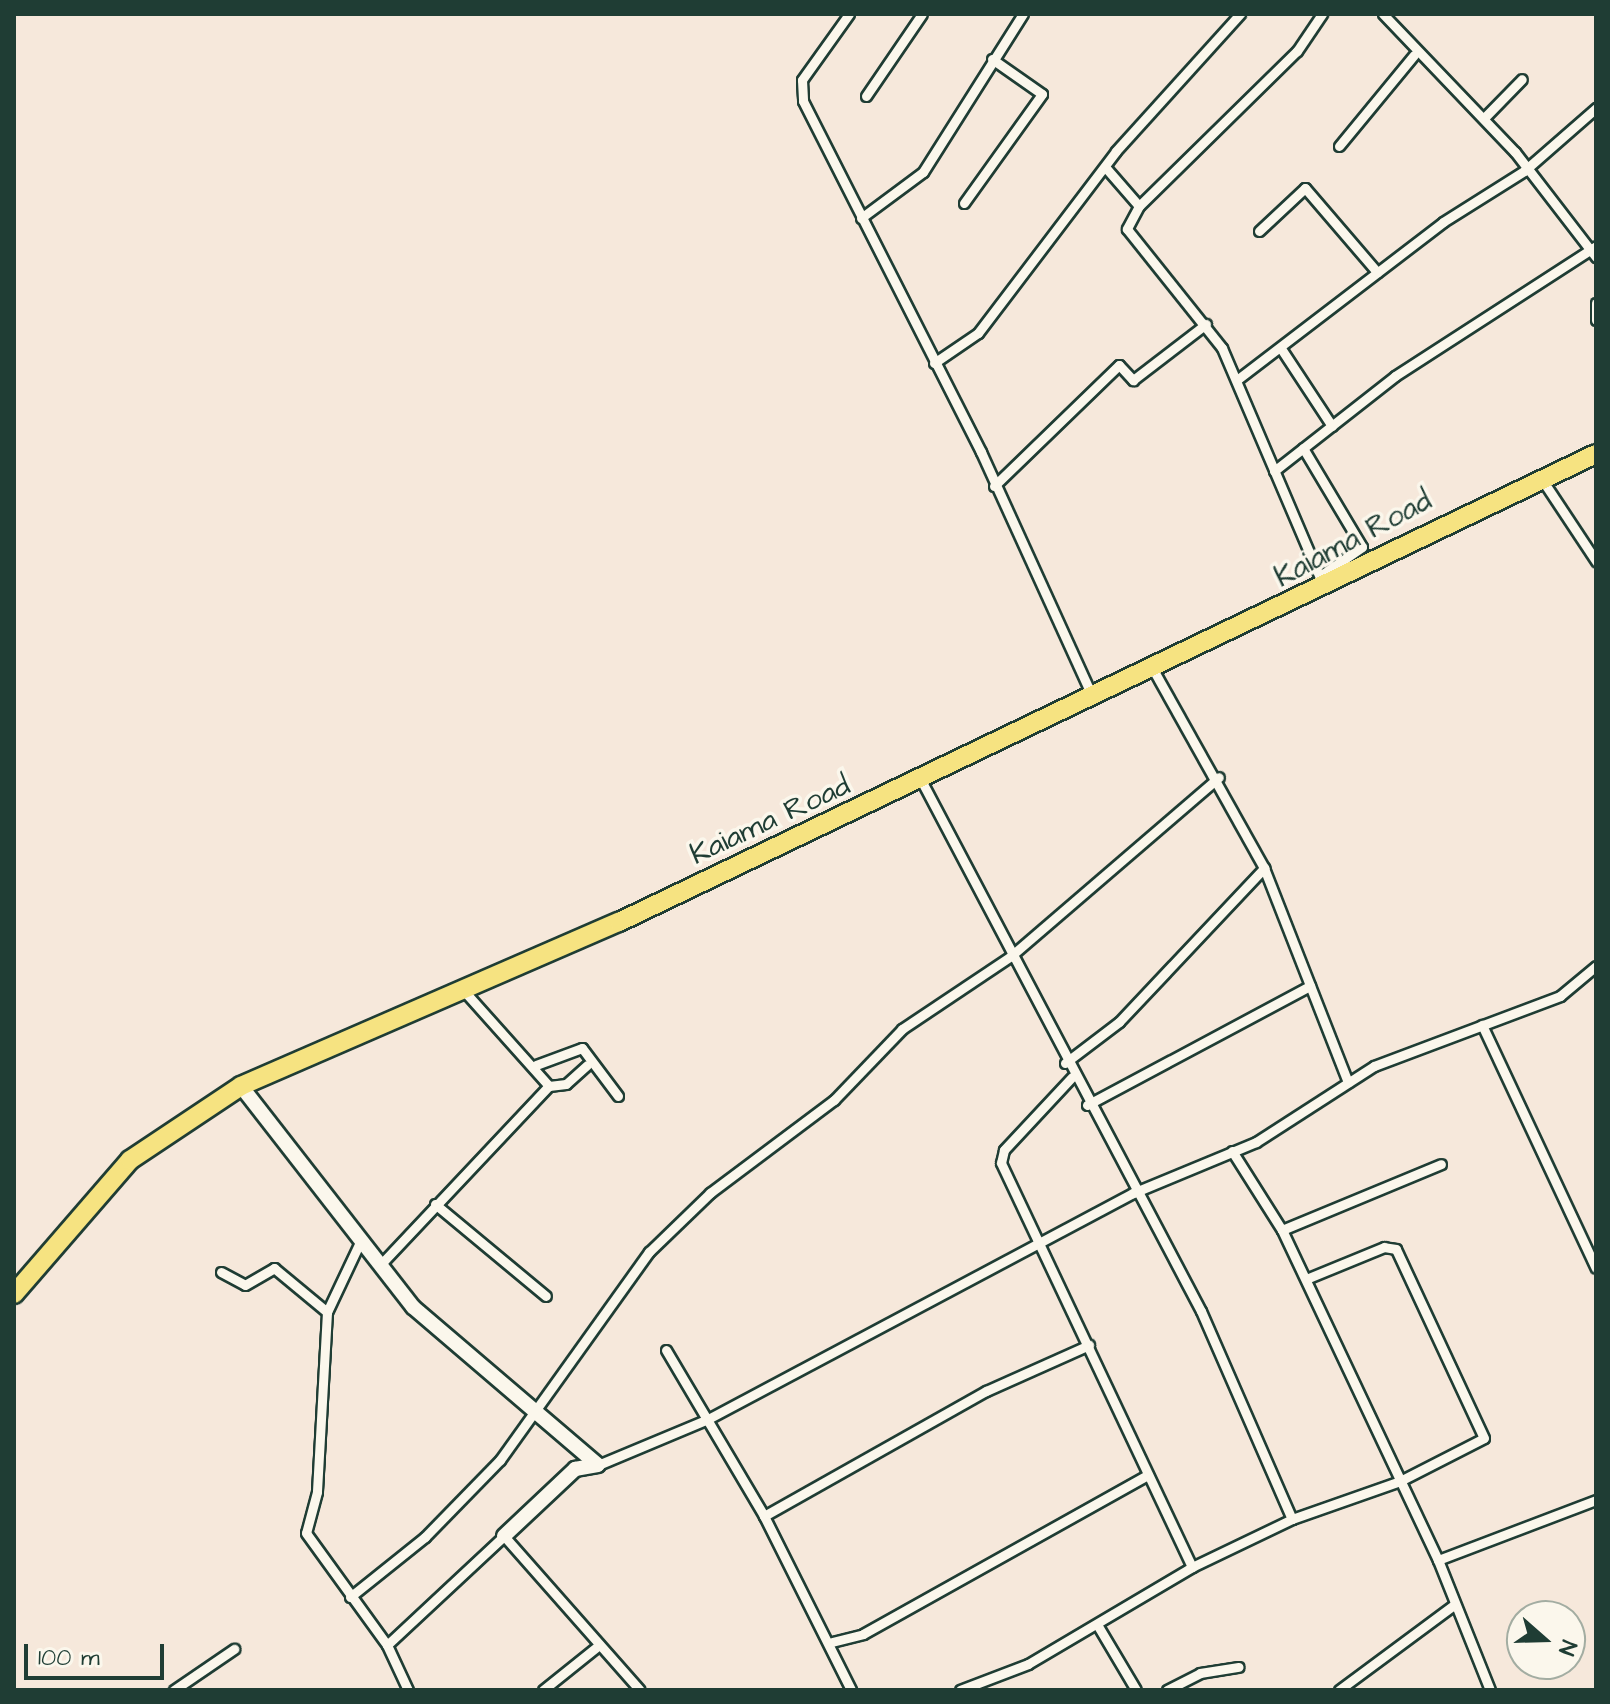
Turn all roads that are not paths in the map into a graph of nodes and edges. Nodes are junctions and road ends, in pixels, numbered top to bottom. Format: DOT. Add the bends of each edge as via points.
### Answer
graph roads {
  1 [pos="849,14"];
  2 [pos="922,14"];
  3 [pos="1023,14"];
  4 [pos="1240,14"];
  5 [pos="1322,14"];
  6 [pos="1383,14"];
  7 [pos="1414,55"];
  8 [pos="992,59"];
  9 [pos="1522,79"];
  10 [pos="866,96"];
  11 [pos="1596,108"];
  12 [pos="1484,118"];
  13 [pos="1339,146"];
  14 [pos="1106,168"];
  15 [pos="1524,171"];
  16 [pos="964,203"];
  17 [pos="1139,206"];
  18 [pos="861,218"];
  19 [pos="1259,231"];
  20 [pos="1594,252"];
  21 [pos="1377,272"];
  22 [pos="1596,303"];
  23 [pos="1596,320"];
  24 [pos="1206,324"];
  25 [pos="1282,350"];
  26 [pos="934,363"];
  27 [pos="1238,379"];
  28 [pos="1332,426"];
  29 [pos="1303,448"];
  30 [pos="1596,454"];
  31 [pos="1274,471"];
  32 [pos="1541,478"];
  33 [pos="994,486"];
  34 [pos="1596,561"];
  35 [pos="1322,580"];
  36 [pos="1154,671"];
  37 [pos="1093,698"];
  38 [pos="1219,777"];
  39 [pos="921,780"];
  40 [pos="1264,868"];
  41 [pos="1011,956"];
  42 [pos="1596,966"];
  43 [pos="1310,986"];
  44 [pos="464,991"];
  45 [pos="1482,1025"];
  46 [pos="1065,1063"];
  47 [pos="536,1065"];
  48 [pos="587,1065"];
  49 [pos="1072,1077"];
  50 [pos="1348,1082"];
  51 [pos="241,1086"];
  52 [pos="549,1086"];
  53 [pos="618,1096"];
  54 [pos="1087,1105"];
  55 [pos="1232,1151"];
  56 [pos="1441,1164"];
  57 [pos="1133,1193"];
  58 [pos="435,1204"];
  59 [pos="1282,1230"];
  60 [pos="362,1239"];
  61 [pos="1044,1246"];
  62 [pos="381,1264"];
  63 [pos="1596,1268"];
  64 [pos="221,1272"];
  65 [pos="1306,1279"];
  66 [pos="14,1294"];
  67 [pos="546,1296"];
  68 [pos="327,1312"];
  69 [pos="1089,1345"];
  70 [pos="666,1350"];
  71 [pos="539,1410"];
  72 [pos="708,1419"];
  73 [pos="598,1465"];
  74 [pos="1148,1475"];
  75 [pos="1400,1481"];
  76 [pos="1596,1500"];
  77 [pos="764,1516"];
  78 [pos="1292,1519"];
  79 [pos="504,1536"];
  80 [pos="1438,1560"];
  81 [pos="1192,1567"];
  82 [pos="350,1597"];
  83 [pos="1454,1605"];
  84 [pos="1098,1626"];
  85 [pos="832,1642"];
  86 [pos="387,1645"];
  87 [pos="599,1645"];
  88 [pos="234,1649"];
  89 [pos="1239,1667"];
  90 [pos="174,1690"];
  91 [pos="408,1690"];
  92 [pos="543,1690"];
  93 [pos="640,1690"];
  94 [pos="851,1690"];
  95 [pos="960,1690"];
  96 [pos="1136,1690"];
  97 [pos="1167,1690"];
  98 [pos="1339,1690"];
  99 [pos="1490,1690"];
  1 -- 18 [label="street" via="802,80 803,101"];
  2 -- 10 [label="street"];
  3 -- 8 [label="street"];
  4 -- 14 [label="street"];
  5 -- 17 [label="street" via="1297,51"];
  6 -- 7 [label="street"];
  7 -- 12 [label="street"];
  7 -- 13 [label="street"];
  8 -- 16 [label="street" via="1042,94"];
  8 -- 18 [label="street" via="923,172"];
  9 -- 12 [label="street"];
  11 -- 15 [label="street"];
  12 -- 15 [label="street"];
  14 -- 17 [label="street"];
  14 -- 26 [label="street" via="978,333"];
  15 -- 20 [label="street"];
  15 -- 21 [label="street"];
  17 -- 24 [label="street" via="1127,229"];
  18 -- 26 [label="street"];
  19 -- 21 [label="street" via="1305,188"];
  20 -- 28 [label="street" via="1502,303"];
  21 -- 25 [label="street"];
  22 -- 23 [label="street"];
  24 -- 27 [label="street"];
  24 -- 33 [label="street" via="1133,380 1119,365"];
  25 -- 27 [label="street"];
  25 -- 28 [label="street"];
  26 -- 33 [label="street"];
  27 -- 31 [label="street"];
  28 -- 29 [label="street"];
  29 -- 31 [label="street"];
  29 -- 35 [label="street" via="1362,547"];
  30 -- 32 [label="highway, Kaiama Road"];
  31 -- 35 [label="street"];
  32 -- 34 [label="street"];
  32 -- 35 [label="highway, Kaiama Road"];
  33 -- 37 [label="street"];
  35 -- 36 [label="highway, Kaiama Road"];
  36 -- 37 [label="highway, Kaiama Road"];
  36 -- 38 [label="street"];
  37 -- 39 [label="highway, Kaiama Road"];
  38 -- 40 [label="street"];
  38 -- 41 [label="street"];
  39 -- 41 [label="street"];
  39 -- 44 [label="highway, Kaiama Road"];
  40 -- 43 [label="street"];
  40 -- 46 [label="street" via="1119,1022"];
  41 -- 46 [label="street"];
  41 -- 71 [label="street" via="902,1029 859,1078 747,1159 649,1252"];
  42 -- 45 [label="street" via="1560,996"];
  43 -- 50 [label="street"];
  43 -- 54 [label="street"];
  44 -- 47 [label="street"];
  44 -- 51 [label="highway, Kaiama Road"];
  45 -- 50 [label="street"];
  45 -- 63 [label="street"];
  46 -- 49 [label="street"];
  47 -- 48 [label="street" via="577,1047"];
  47 -- 52 [label="street"];
  48 -- 52 [label="street" via="566,1084"];
  48 -- 53 [label="street"];
  49 -- 54 [label="street"];
  49 -- 61 [label="street" via="1002,1156 1013,1194"];
  50 -- 55 [label="street"];
  51 -- 60 [label="street"];
  51 -- 66 [label="highway, Kaiama Road" via="121,1169"];
  52 -- 58 [label="street"];
  54 -- 57 [label="street"];
  55 -- 57 [label="street"];
  55 -- 59 [label="street"];
  56 -- 59 [label="street"];
  57 -- 61 [label="street"];
  57 -- 78 [label="street" via="1201,1311"];
  58 -- 62 [label="street"];
  58 -- 67 [label="street"];
  59 -- 65 [label="street"];
  60 -- 62 [label="street"];
  60 -- 68 [label="street"];
  61 -- 69 [label="street"];
  61 -- 72 [label="street"];
  62 -- 71 [label="street" via="413,1307"];
  64 -- 68 [label="street" via="245,1285 274,1268"];
  65 -- 75 [label="street"];
  65 -- 75 [label="street" via="1384,1247 1401,1257 1484,1438"];
  68 -- 82 [label="street" via="317,1492 306,1533"];
  69 -- 74 [label="street"];
  69 -- 77 [label="street" via="986,1391"];
  70 -- 72 [label="street"];
  71 -- 73 [label="street"];
  71 -- 82 [label="street" via="425,1537"];
  72 -- 73 [label="street"];
  72 -- 77 [label="street"];
  73 -- 79 [label="street" via="575,1469"];
  74 -- 81 [label="street"];
  74 -- 85 [label="street" via="863,1634"];
  75 -- 78 [label="street"];
  75 -- 80 [label="street"];
  76 -- 80 [label="street"];
  77 -- 85 [label="street"];
  78 -- 81 [label="street"];
  79 -- 86 [label="street"];
  79 -- 87 [label="street"];
  80 -- 83 [label="street"];
  81 -- 84 [label="street"];
  82 -- 86 [label="street"];
  83 -- 98 [label="street"];
  83 -- 99 [label="street"];
  84 -- 95 [label="street"];
  84 -- 96 [label="street"];
  85 -- 94 [label="street"];
  86 -- 91 [label="street"];
  87 -- 92 [label="street"];
  87 -- 93 [label="street"];
  88 -- 90 [label="street"];
  89 -- 97 [label="street" via="1200,1673"];
}
